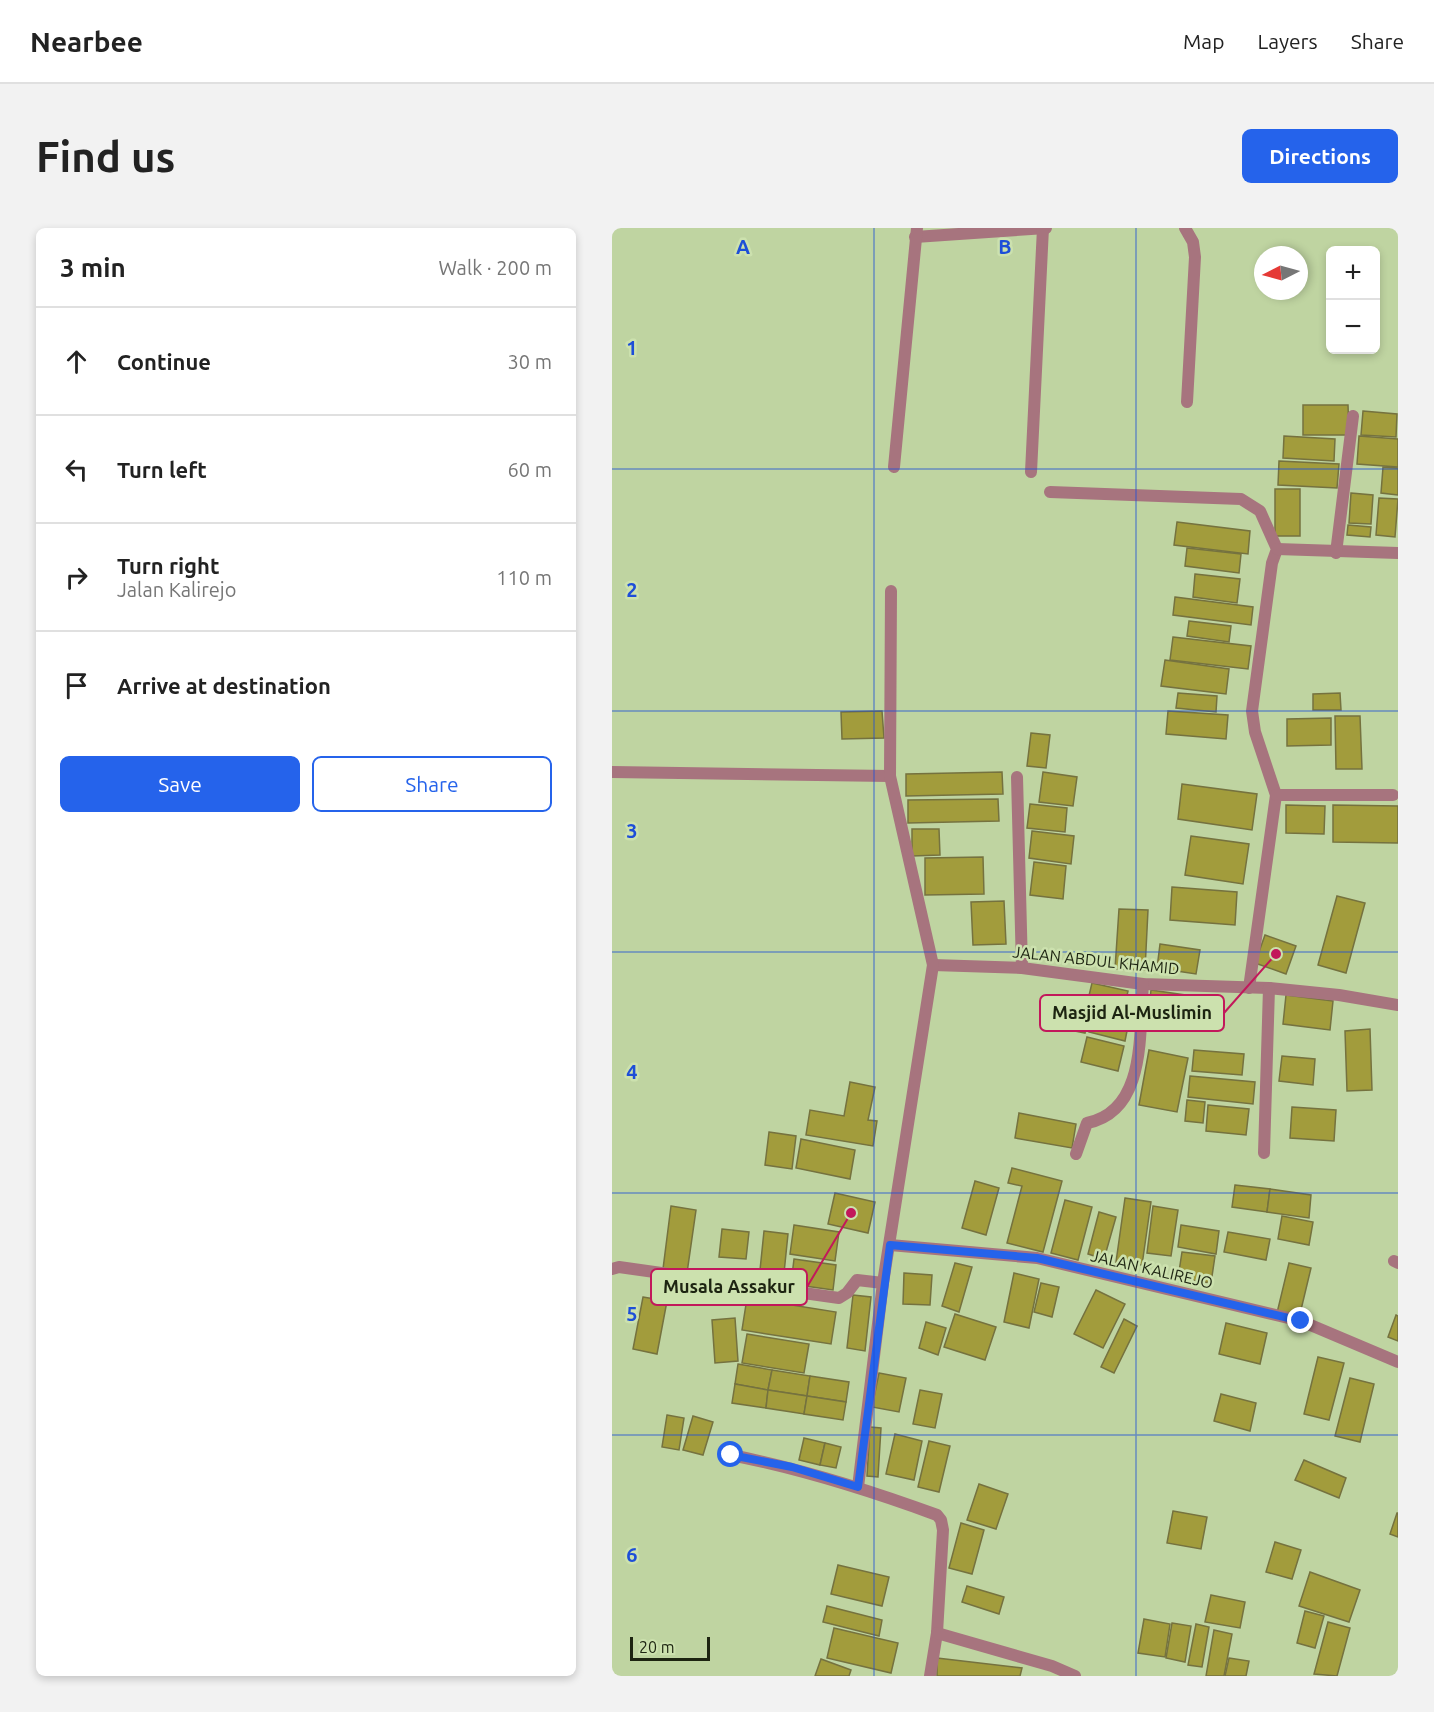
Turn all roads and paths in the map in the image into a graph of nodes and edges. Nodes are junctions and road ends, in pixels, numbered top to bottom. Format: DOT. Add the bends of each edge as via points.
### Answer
graph roads {
  1 [pos="1044,228"];
  2 [pos="1185,228"];
  3 [pos="916,232"];
  4 [pos="1187,402"];
  5 [pos="1353,416"];
  6 [pos="894,467"];
  7 [pos="1031,472"];
  8 [pos="1050,492"];
  9 [pos="1277,549"];
  10 [pos="1336,553"];
  11 [pos="1398,553"];
  12 [pos="891,591"];
  13 [pos="612,772"];
  14 [pos="890,776"];
  15 [pos="1017,777"];
  16 [pos="1276,795"];
  17 [pos="1393,795"];
  18 [pos="933,966"];
  19 [pos="1022,968"];
  20 [pos="1143,984"];
  21 [pos="1249,988"];
  22 [pos="1269,988"];
  23 [pos="1398,1005"];
  24 [pos="1264,1152"];
  25 [pos="1076,1154"];
  26 [pos="890,1245"];
  27 [pos="612,1269"];
  28 [pos="884,1283"];
  29 [pos="1398,1362"];
  30 [pos="731,1455"];
  31 [pos="858,1487"];
  32 [pos="937,1633"];
  33 [pos="930,1676"];
  34 [pos="1076,1676"];
  1 -- 3 [label="street"];
  1 -- 7 [label="street"];
  2 -- 4 [label="street" via="1195,257"];
  3 -- 6 [label="street"];
  5 -- 10 [label="street"];
  8 -- 9 [label="street" via="1240,499 1260,511"];
  9 -- 10 [label="street"];
  9 -- 16 [label="street" via="1252,711"];
  10 -- 11 [label="street"];
  12 -- 14 [label="street"];
  13 -- 14 [label="street"];
  14 -- 18 [label="street"];
  15 -- 19 [label="street"];
  16 -- 17 [label="street"];
  16 -- 21 [label="street"];
  18 -- 19 [label="street, JALAN ABDUL KHAMID"];
  18 -- 26 [label="street"];
  19 -- 20 [label="street, JALAN ABDUL KHAMID"];
  20 -- 21 [label="street, JALAN ABDUL KHAMID"];
  20 -- 25 [label="street" via="1133,1084 1109,1114 1087,1123"];
  21 -- 22 [label="street, JALAN ABDUL KHAMID"];
  22 -- 23 [label="street, JALAN ABDUL KHAMID"];
  22 -- 24 [label="street"];
  26 -- 28 [label="street"];
  26 -- 29 [label="street, JALAN KALIREJO" via="1037,1258 1301,1321"];
  27 -- 28 [label="street" via="839,1298 857,1280"];
  28 -- 31 [label="street"];
  30 -- 31 [label="street" via="792,1467"];
  31 -- 32 [label="street" via="941,1520"];
  32 -- 33 [label="street"];
  32 -- 34 [label="street"];
}
